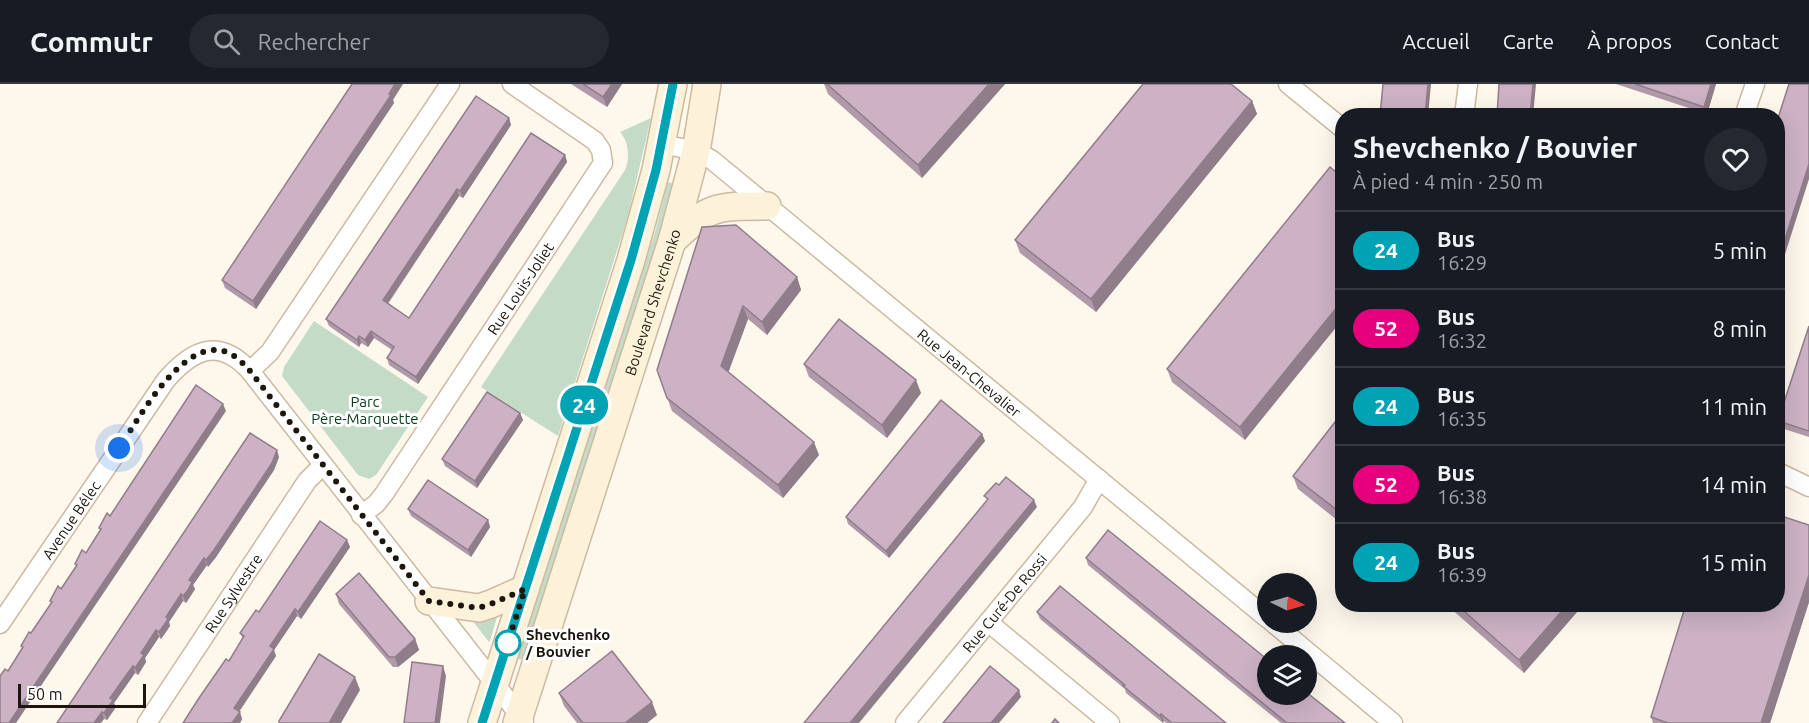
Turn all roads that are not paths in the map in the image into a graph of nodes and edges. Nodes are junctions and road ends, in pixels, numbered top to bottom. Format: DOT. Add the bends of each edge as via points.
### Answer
graph roads {
  1 [pos="450,84"];
  2 [pos="512,84"];
  3 [pos="673,84"];
  4 [pos="708,84"];
  5 [pos="1288,84"];
  6 [pos="1468,84"];
  7 [pos="1755,84"];
  8 [pos="1465,108"];
  9 [pos="1747,108"];
  10 [pos="1335,122"];
  11 [pos="662,144"];
  12 [pos="696,151"];
  13 [pos="767,206"];
  14 [pos="672,241"];
  15 [pos="250,371"];
  16 [pos="323,465"];
  17 [pos="1785,475"];
  18 [pos="1099,479"];
  19 [pos="1809,487"];
  20 [pos="362,515"];
  21 [pos="525,589"];
  22 [pos="429,601"];
  23 [pos="1257,610"];
  24 [pos="988,622"];
  25 [pos="0,624"];
  26 [pos="1285,633"];
  27 [pos="494,685"];
  28 [pos="520,721"];
  29 [pos="147,723"];
  30 [pos="482,723"];
  31 [pos="905,723"];
  32 [pos="1110,723"];
  33 [pos="1393,723"];
  1 -- 15 [label="street" via="270,352"];
  2 -- 20 [label="street, Rue Louis-Joliet" via="595,141 603,164 384,494"];
  3 -- 11 [label="street"];
  4 -- 12 [label="street, Boulevard Shevchenko"];
  5 -- 10 [label="street"];
  6 -- 8 [label="street"];
  7 -- 9 [label="street"];
  11 -- 12 [label="street, Rue Jean-Chevalier"];
  11 -- 21 [label="street" via="631,260"];
  12 -- 13 [label="street, Rue Jean-Chevalier"];
  12 -- 14 [label="street, Boulevard Shevchenko"];
  13 -- 14 [label="street" via="713,209 695,219"];
  13 -- 18 [label="street, Rue Jean-Chevalier"];
  14 -- 28 [label="street, Boulevard Shevchenko"];
  15 -- 16 [label="street, Avenue Bélec"];
  15 -- 25 [label="street, Avenue Bélec" via="236,357 216,350 190,358 173,373"];
  16 -- 20 [label="street, Avenue Bélec"];
  16 -- 29 [label="street, Rue Sylvestre" via="308,481"];
  17 -- 19 [label="street"];
  18 -- 23 [label="street, Rue Jean-Chevalier"];
  18 -- 24 [label="street, Rue Curé-De Rossi" via="1083,507"];
  20 -- 22 [label="street, Avenue Bélec"];
  21 -- 22 [label="street" via="478,608"];
  21 -- 27 [label="street"];
  22 -- 27 [label="street, Avenue Bélec"];
  24 -- 31 [label="street, Rue Curé-De Rossi"];
  24 -- 32 [label="street"];
  26 -- 33 [label="street"];
  27 -- 28 [label="street, Avenue Bélec"];
  27 -- 30 [label="street"];
}
